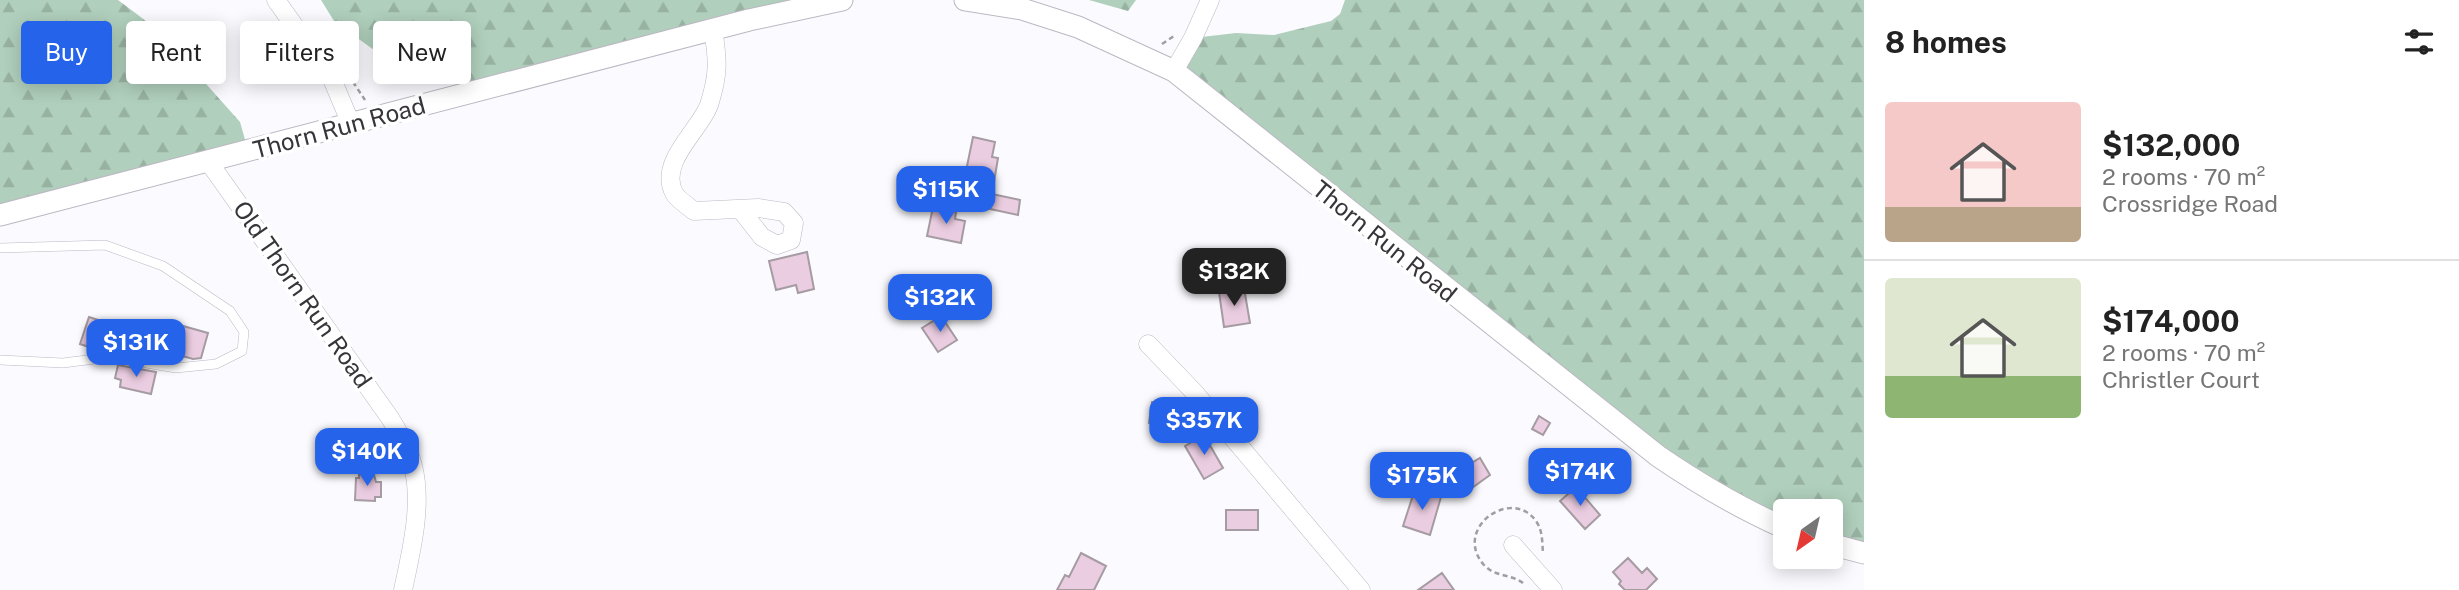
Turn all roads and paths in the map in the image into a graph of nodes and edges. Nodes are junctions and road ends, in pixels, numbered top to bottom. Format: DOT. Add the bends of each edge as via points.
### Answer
graph roads {
  1 [pos="276,0"];
  2 [pos="842,0"];
  3 [pos="965,0"];
  4 [pos="1210,0"];
  5 [pos="713,29"];
  6 [pos="1174,71"];
  7 [pos="351,124"];
  8 [pos="208,161"];
  9 [pos="740,209"];
  10 [pos="0,215"];
  11 [pos="0,248"];
  12 [pos="1148,344"];
  13 [pos="0,360"];
  14 [pos="1773,523"];
  15 [pos="1513,545"];
  16 [pos="1843,547"];
  17 [pos="1864,553"];
  18 [pos="403,590"];
  19 [pos="1361,590"];
  20 [pos="1553,590"];
  1 -- 7 [label="street" via="332,79"];
  2 -- 5 [label="street, Thorn Run Road"];
  3 -- 6 [label="street, Thorn Run Road" via="1022,9 1078,27"];
  4 -- 6 [label="street"];
  5 -- 7 [label="street, Thorn Run Road"];
  5 -- 9 [label="street" via="719,64 708,107 682,145 670,175 674,194 694,211"];
  6 -- 14 [label="street, Thorn Run Road" via="1658,456 1702,486"];
  7 -- 8 [label="street, Thorn Run Road"];
  8 -- 10 [label="street, Thorn Run Road"];
  8 -- 18 [label="street, Old Thorn Run Road" via="390,418 408,451 416,501"];
  11 -- 13 [label="lane" via="105,245 163,266 230,312 244,332 242,351 216,364 176,368 110,357 64,363"];
  12 -- 19 [label="street"];
  15 -- 20 [label="street"];
  16 -- 17 [label="street"];
}
